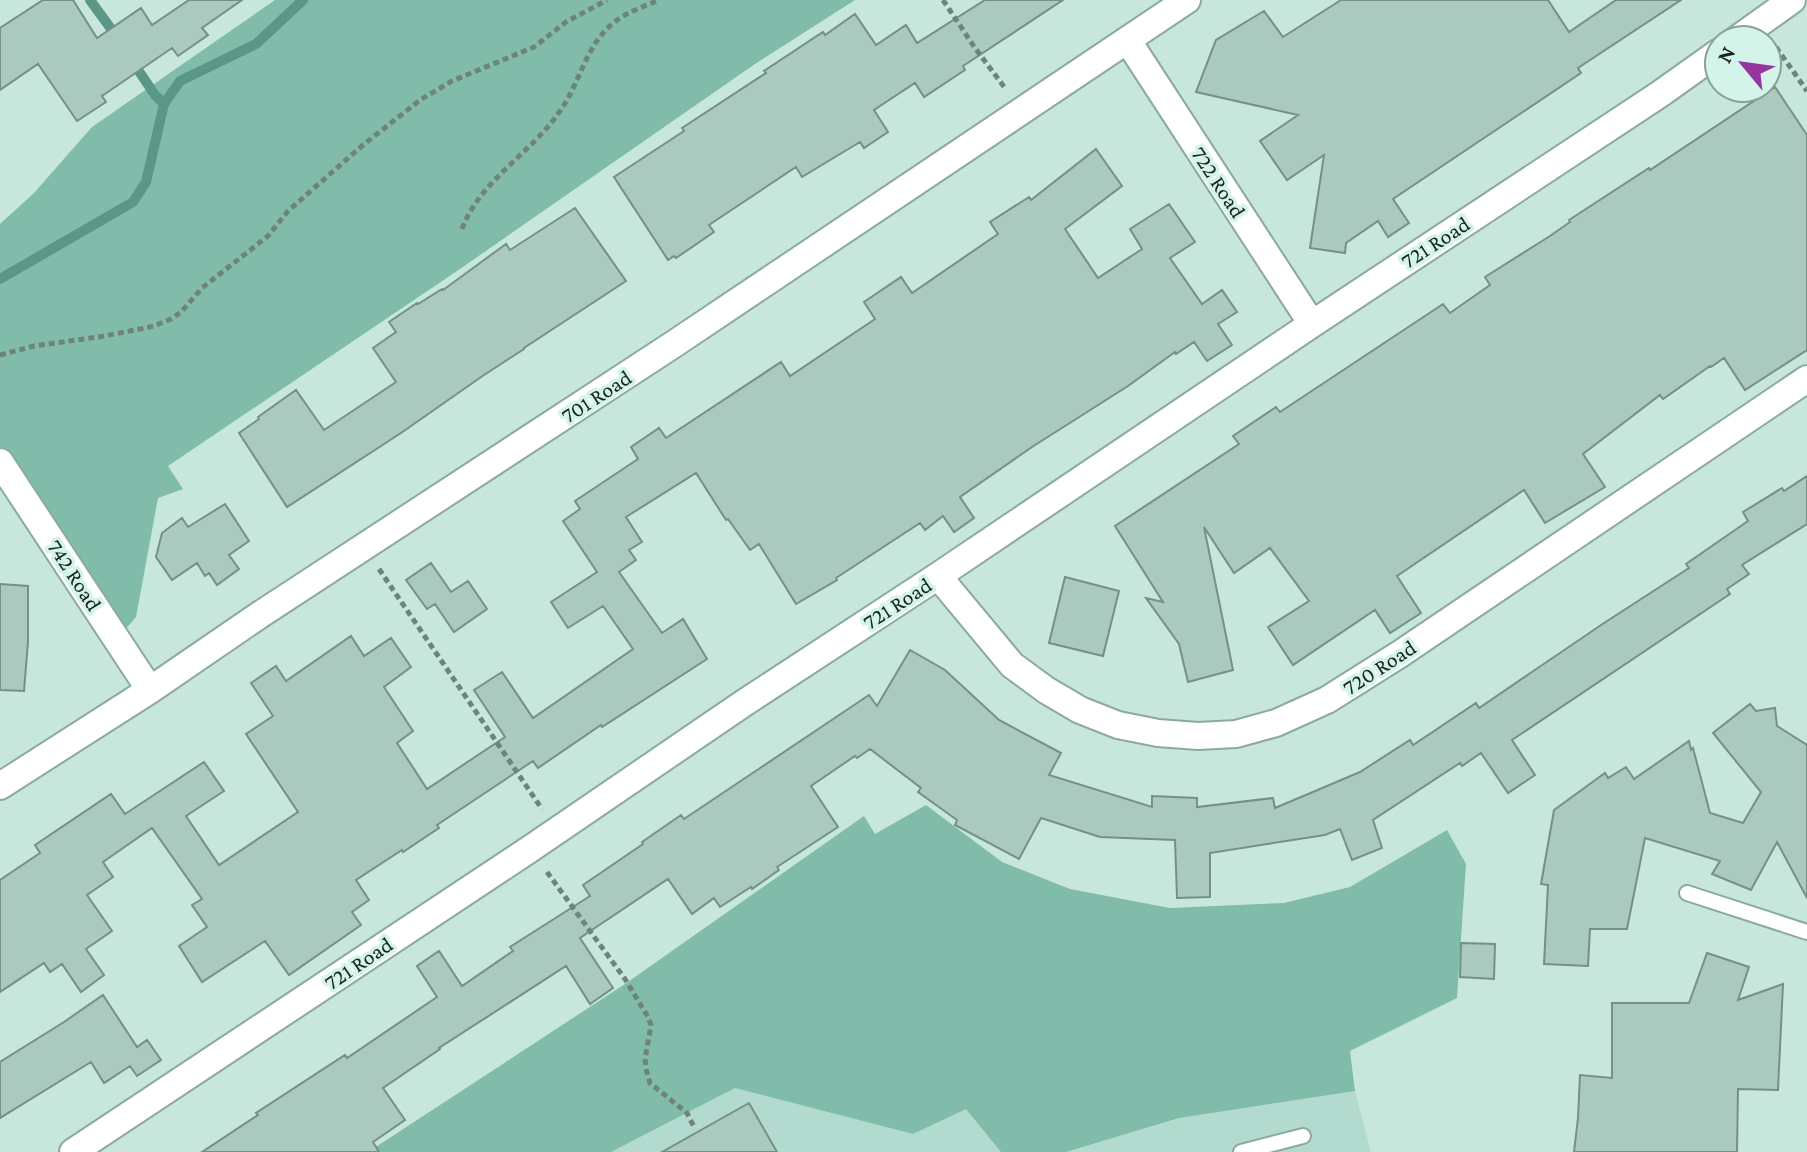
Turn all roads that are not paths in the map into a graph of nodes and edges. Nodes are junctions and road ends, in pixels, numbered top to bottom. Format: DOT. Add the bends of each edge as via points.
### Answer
graph roads {
  1 [pos="1187,0"];
  2 [pos="1792,0"];
  3 [pos="1759,24"];
  4 [pos="1128,41"];
  5 [pos="1703,63"];
  6 [pos="1312,324"];
  7 [pos="1807,379"];
  8 [pos="0,462"];
  9 [pos="938,576"];
  10 [pos="150,690"];
  11 [pos="0,786"];
  12 [pos="1687,893"];
  13 [pos="1807,932"];
  14 [pos="1303,1136"];
  15 [pos="73,1152"];
  16 [pos="1241,1152"];
  1 -- 4 [label="street, 701 Road"];
  2 -- 3 [label="street"];
  4 -- 6 [label="street, 722 Road"];
  4 -- 10 [label="street, 701 Road"];
  5 -- 6 [label="street, 721 Road"];
  6 -- 9 [label="street, 721 Road"];
  7 -- 9 [label="street, 720 Road" via="1327,700 1236,734 1158,733 1080,710 1012,665"];
  8 -- 10 [label="street, 742 Road"];
  9 -- 15 [label="street, 721 Road"];
  10 -- 11 [label="street, 701 Road"];
  12 -- 13 [label="lane"];
  14 -- 16 [label="lane"];
}
